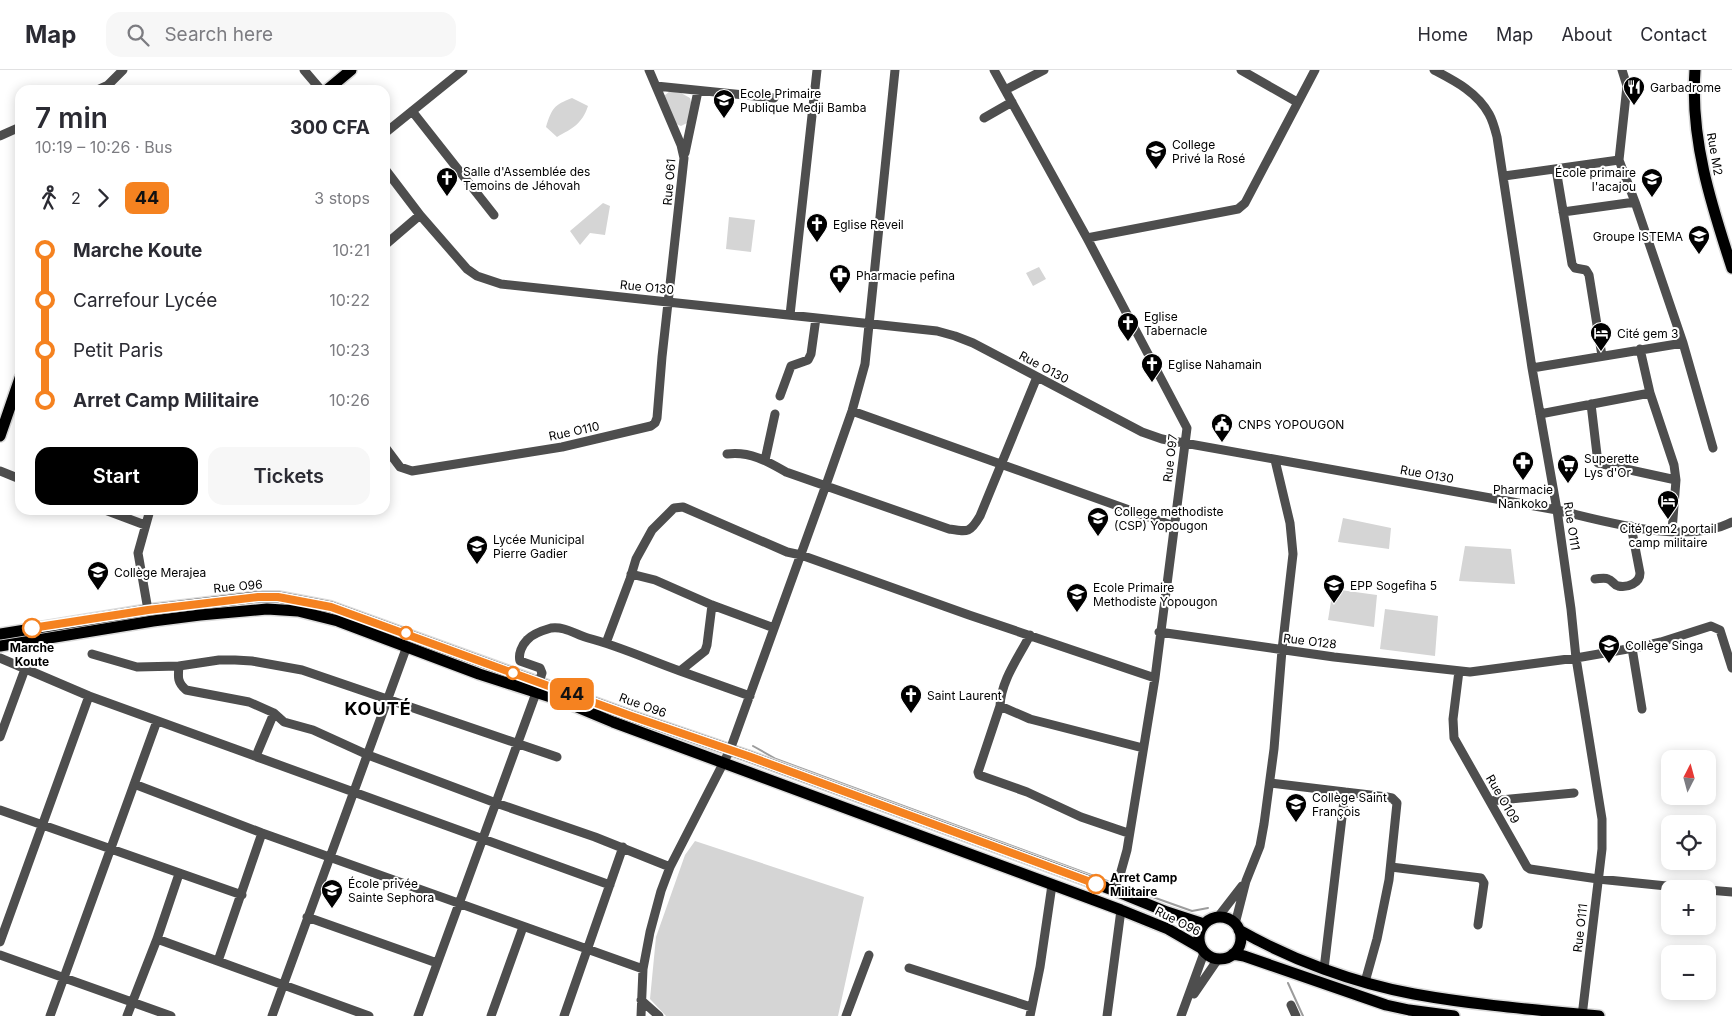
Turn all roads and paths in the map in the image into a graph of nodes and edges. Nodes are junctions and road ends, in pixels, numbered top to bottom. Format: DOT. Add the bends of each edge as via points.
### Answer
graph roads {
  1 [pos="123,70"];
  2 [pos="304,70"];
  3 [pos="351,70"];
  4 [pos="463,70"];
  5 [pos="649,70"];
  6 [pos="817,70"];
  7 [pos="895,70"];
  8 [pos="994,70"];
  9 [pos="1044,70"];
  10 [pos="1241,70"];
  11 [pos="1315,70"];
  12 [pos="1434,70"];
  13 [pos="1622,70"];
  14 [pos="1695,70"];
  15 [pos="106,85"];
  16 [pos="317,85"];
  17 [pos="333,85"];
  18 [pos="656,86"];
  19 [pos="1005,90"];
  20 [pos="698,91"];
  21 [pos="774,98"];
  22 [pos="1012,102"];
  23 [pos="1298,102"];
  24 [pos="412,111"];
  25 [pos="984,118"];
  26 [pos="15,129"];
  27 [pos="390,129"];
  28 [pos="0,136"];
  29 [pos="684,158"];
  30 [pos="1619,160"];
  31 [pos="1556,169"];
  32 [pos="390,176"];
  33 [pos="1504,176"];
  34 [pos="1635,202"];
  35 [pos="1563,212"];
  36 [pos="420,215"];
  37 [pos="494,215"];
  38 [pos="1087,238"];
  39 [pos="390,241"];
  40 [pos="1732,268"];
  41 [pos="668,302"];
  42 [pos="790,315"];
  43 [pos="816,318"];
  44 [pos="870,323"];
  45 [pos="1684,343"];
  46 [pos="1640,349"];
  47 [pos="1602,356"];
  48 [pos="1532,368"];
  49 [pos="1037,377"];
  50 [pos="15,392"];
  51 [pos="1650,393"];
  52 [pos="780,396"];
  53 [pos="1591,404"];
  54 [pos="852,411"];
  55 [pos="775,414"];
  56 [pos="1540,414"];
  57 [pos="0,436"];
  58 [pos="1185,444"];
  59 [pos="1713,448"];
  60 [pos="390,453"];
  61 [pos="727,454"];
  62 [pos="765,460"];
  63 [pos="1275,460"];
  64 [pos="1002,465"];
  65 [pos="0,471"];
  66 [pos="15,477"];
  67 [pos="1676,480"];
  68 [pos="826,485"];
  69 [pos="1557,510"];
  70 [pos="118,515"];
  71 [pos="148,515"];
  72 [pos="1732,522"];
  73 [pos="145,525"];
  74 [pos="1174,526"];
  75 [pos="1632,526"];
  76 [pos="1672,531"];
  77 [pos="801,555"];
  78 [pos="632,574"];
  79 [pos="1596,579"];
  80 [pos="712,605"];
  81 [pos="148,610"];
  82 [pos="774,628"];
  83 [pos="1159,632"];
  84 [pos="0,634"];
  85 [pos="1030,635"];
  86 [pos="606,643"];
  87 [pos="0,646"];
  88 [pos="407,646"];
  89 [pos="1632,648"];
  90 [pos="1282,650"];
  91 [pos="92,654"];
  92 [pos="0,658"];
  93 [pos="1576,658"];
  94 [pos="179,666"];
  95 [pos="1732,668"];
  96 [pos="25,669"];
  97 [pos="680,671"];
  98 [pos="1459,671"];
  99 [pos="1155,678"];
  100 [pos="538,687"];
  101 [pos="89,696"];
  102 [pos="750,696"];
  103 [pos="388,699"];
  104 [pos="1000,706"];
  105 [pos="1642,709"];
  106 [pos="274,713"];
  107 [pos="157,720"];
  108 [pos="0,737"];
  109 [pos="517,744"];
  110 [pos="1143,748"];
  111 [pos="730,750"];
  112 [pos="368,755"];
  113 [pos="256,756"];
  114 [pos="557,758"];
  115 [pos="725,763"];
  116 [pos="1270,783"];
  117 [pos="134,784"];
  118 [pos="354,792"];
  119 [pos="1345,792"];
  120 [pos="1574,793"];
  121 [pos="1490,801"];
  122 [pos="496,802"];
  123 [pos="0,810"];
  124 [pos="43,826"];
  125 [pos="262,833"];
  126 [pos="1128,833"];
  127 [pos="482,839"];
  128 [pos="624,847"];
  129 [pos="110,850"];
  130 [pos="329,856"];
  131 [pos="1391,867"];
  132 [pos="670,868"];
  133 [pos="179,874"];
  134 [pos="1598,880"];
  135 [pos="1246,881"];
  136 [pos="610,885"];
  137 [pos="1052,885"];
  138 [pos="1661,886"];
  139 [pos="1113,890"];
  140 [pos="1716,891"];
  141 [pos="1732,892"];
  142 [pos="242,895"];
  143 [pos="459,903"];
  144 [pos="1121,910"];
  145 [pos="307,917"];
  146 [pos="1218,917"];
  147 [pos="1204,924"];
  148 [pos="1478,925"];
  149 [pos="523,927"];
  150 [pos="1237,927"];
  151 [pos="157,939"];
  152 [pos="0,942"];
  153 [pos="588,949"];
  154 [pos="1203,951"];
  155 [pos="1234,954"];
  156 [pos="0,955"];
  157 [pos="869,955"];
  158 [pos="1218,959"];
  159 [pos="218,961"];
  160 [pos="437,963"];
  161 [pos="910,968"];
  162 [pos="643,969"];
  163 [pos="1324,969"];
  164 [pos="64,977"];
  165 [pos="1365,982"];
  166 [pos="282,985"];
  167 [pos="641,1000"];
  168 [pos="132,1002"];
  169 [pos="1291,1005"];
  170 [pos="1030,1011"];
  171 [pos="346,1012"];
  172 [pos="1182,1013"];
  173 [pos="1582,1015"];
  174 [pos="50,1016"];
  175 [pos="127,1016"];
  176 [pos="171,1016"];
  177 [pos="272,1016"];
  178 [pos="369,1016"];
  179 [pos="418,1016"];
  180 [pos="491,1016"];
  181 [pos="564,1016"];
  182 [pos="641,1016"];
  183 [pos="659,1016"];
  184 [pos="846,1016"];
  185 [pos="1107,1016"];
  186 [pos="1296,1016"];
  187 [pos="1454,1016"];
  188 [pos="1599,1016"];
  1 -- 15 [label="street"];
  2 -- 16 [label="street"];
  3 -- 17 [label="main road"];
  4 -- 24 [label="street"];
  5 -- 18 [label="street, Rue O61"];
  6 -- 42 [label="street"];
  7 -- 44 [label="street"];
  8 -- 19 [label="street, Rue O97"];
  9 -- 19 [label="street"];
  10 -- 23 [label="street"];
  11 -- 23 [label="street"];
  12 -- 33 [label="street, Rue O111" via="1476,96 1489,114 1497,136"];
  13 -- 30 [label="street" via="1627,86"];
  14 -- 40 [label="main road, Rue M2" via="1694,105 1702,168"];
  18 -- 20 [label="street"];
  18 -- 29 [label="street, Rue O61" via="682,145"];
  19 -- 22 [label="street, Rue O97"];
  20 -- 21 [label="street"];
  20 -- 29 [label="street"];
  22 -- 25 [label="street"];
  22 -- 38 [label="street, Rue O97"];
  23 -- 38 [label="street" via="1245,203 1238,209"];
  24 -- 27 [label="street"];
  24 -- 37 [label="street"];
  26 -- 28 [label="street"];
  29 -- 41 [label="street, Rue O61"];
  30 -- 31 [label="street"];
  30 -- 34 [label="street"];
  31 -- 33 [label="street"];
  31 -- 35 [label="street"];
  32 -- 36 [label="street, Rue O130"];
  33 -- 48 [label="street, Rue O111"];
  34 -- 35 [label="street"];
  34 -- 45 [label="street"];
  35 -- 47 [label="street" via="1572,264 1586,270 1589,275"];
  36 -- 39 [label="street"];
  36 -- 41 [label="street, Rue O130" via="468,269 487,280"];
  38 -- 58 [label="street, Rue O97" via="1185,423"];
  41 -- 42 [label="street, Rue O130"];
  41 -- 60 [label="street, Rue O110" via="657,418 651,426 554,448 412,471 400,466"];
  42 -- 43 [label="street, Rue O130"];
  43 -- 44 [label="street, Rue O130"];
  43 -- 52 [label="street" via="811,354 808,360 792,366"];
  44 -- 49 [label="street, Rue O130" via="937,330"];
  44 -- 54 [label="street" via="865,364"];
  45 -- 46 [label="street"];
  45 -- 59 [label="street"];
  46 -- 47 [label="street"];
  46 -- 51 [label="street"];
  47 -- 48 [label="street"];
  48 -- 56 [label="street, Rue O111"];
  49 -- 58 [label="street, Rue O130" via="1142,432"];
  49 -- 64 [label="street"];
  50 -- 57 [label="main road"];
  51 -- 53 [label="street"];
  51 -- 67 [label="street" via="1672,457"];
  53 -- 56 [label="street"];
  53 -- 67 [label="street" via="1598,463"];
  54 -- 64 [label="street"];
  54 -- 68 [label="street"];
  55 -- 62 [label="street"];
  56 -- 69 [label="street, Rue O111"];
  58 -- 63 [label="street, Rue O130"];
  58 -- 74 [label="street, Rue O97"];
  61 -- 62 [label="street" via="746,453"];
  62 -- 68 [label="street" via="786,472"];
  63 -- 69 [label="street, Rue O130"];
  63 -- 90 [label="street" via="1293,554"];
  64 -- 68 [label="street" via="980,516 965,532 948,529"];
  64 -- 74 [label="street"];
  65 -- 66 [label="street"];
  67 -- 76 [label="street"];
  68 -- 77 [label="street"];
  69 -- 75 [label="street, Rue O130"];
  69 -- 93 [label="street, Rue O111"];
  70 -- 73 [label="street"];
  71 -- 73 [label="street"];
  72 -- 76 [label="street, Rue O130" via="1704,531"];
  73 -- 81 [label="street" via="138,553"];
  74 -- 83 [label="street, Rue O97"];
  75 -- 76 [label="street, Rue O130"];
  75 -- 79 [label="street" via="1640,578 1628,586 1617,586 1609,579"];
  77 -- 78 [label="street" via="679,507 654,526 636,559"];
  77 -- 82 [label="street"];
  77 -- 85 [label="street"];
  78 -- 80 [label="street" via="655,580"];
  78 -- 86 [label="street"];
  80 -- 82 [label="street"];
  80 -- 97 [label="street" via="705,651"];
  81 -- 84 [label="main road, Rue O96"];
  81 -- 100 [label="main road, Rue O96" via="258,597 300,600 348,612"];
  82 -- 102 [label="street"];
  83 -- 90 [label="street, Rue O128"];
  83 -- 99 [label="street, Rue O97"];
  85 -- 99 [label="street"];
  85 -- 104 [label="street" via="1012,666"];
  86 -- 97 [label="street"];
  86 -- 100 [label="street" via="571,630 552,628 530,636 522,644 519,657 520,661 540,668 542,673"];
  87 -- 88 [label="main road, Rue O96" via="153,621 267,609 318,615"];
  88 -- 100 [label="main road, Rue O96" via="479,674"];
  88 -- 103 [label="street"];
  89 -- 93 [label="street, Rue O128"];
  89 -- 95 [label="street, Rue O128" via="1711,626 1720,630"];
  89 -- 105 [label="street"];
  90 -- 98 [label="street, Rue O128"];
  90 -- 116 [label="street"];
  91 -- 94 [label="street" via="137,667"];
  92 -- 96 [label="street"];
  93 -- 98 [label="street, Rue O128"];
  93 -- 134 [label="street, Rue O111" via="1602,819"];
  94 -- 103 [label="street" via="220,660 260,662 311,673"];
  94 -- 106 [label="street" via="178,680 186,690 249,702"];
  96 -- 101 [label="street"];
  96 -- 108 [label="street"];
  97 -- 102 [label="street"];
  98 -- 121 [label="street, Rue O109" via="1454,738"];
  99 -- 110 [label="street, Rue O97"];
  100 -- 109 [label="street"];
  100 -- 111 [label="main road, Rue O96"];
  100 -- 115 [label="main road, Rue O96"];
  101 -- 107 [label="street"];
  101 -- 124 [label="street"];
  102 -- 111 [label="street"];
  103 -- 109 [label="street"];
  103 -- 112 [label="street"];
  104 -- 110 [label="street" via="1030,719"];
  104 -- 126 [label="street" via="979,775"];
  106 -- 112 [label="street" via="284,722 313,730"];
  106 -- 113 [label="street"];
  107 -- 113 [label="street"];
  107 -- 117 [label="street"];
  109 -- 114 [label="street"];
  109 -- 122 [label="street"];
  110 -- 126 [label="street, Rue O97"];
  111 -- 115 [label="street"];
  111 -- 139 [label="main road, Rue O96"];
  112 -- 118 [label="street"];
  112 -- 122 [label="street"];
  113 -- 118 [label="street"];
  115 -- 132 [label="street"];
  115 -- 137 [label="main road, Rue O96"];
  116 -- 119 [label="street"];
  116 -- 135 [label="street" via="1260,846"];
  117 -- 125 [label="street"];
  117 -- 129 [label="street"];
  118 -- 127 [label="street"];
  118 -- 130 [label="street"];
  119 -- 131 [label="street" via="1387,796 1397,803"];
  119 -- 163 [label="street"];
  120 -- 121 [label="street"];
  121 -- 134 [label="street, Rue O109" via="1530,869"];
  122 -- 127 [label="street"];
  122 -- 128 [label="street"];
  123 -- 124 [label="street"];
  124 -- 129 [label="street"];
  124 -- 152 [label="street"];
  125 -- 130 [label="street"];
  125 -- 142 [label="street"];
  126 -- 139 [label="street, Rue O97" via="1124,864"];
  127 -- 136 [label="street"];
  127 -- 143 [label="street"];
  128 -- 132 [label="street"];
  128 -- 136 [label="street"];
  129 -- 133 [label="street"];
  129 -- 164 [label="street"];
  130 -- 143 [label="street"];
  130 -- 145 [label="street"];
  131 -- 148 [label="street" via="1481,878 1484,883"];
  131 -- 165 [label="street"];
  132 -- 162 [label="street" via="655,912"];
  133 -- 142 [label="street"];
  133 -- 151 [label="street"];
  134 -- 138 [label="street"];
  134 -- 173 [label="street, Rue O111"];
  135 -- 146 [label="street"];
  135 -- 150 [label="street"];
  136 -- 153 [label="street"];
  137 -- 144 [label="main road, Rue O96"];
  137 -- 170 [label="street"];
  139 -- 147 [label="main road, Rue O96"];
  140 -- 141 [label="street"];
  142 -- 159 [label="street"];
  143 -- 149 [label="street"];
  143 -- 160 [label="street"];
  144 -- 154 [label="main road, Rue O96" via="1168,929"];
  144 -- 185 [label="street"];
  145 -- 160 [label="street"];
  145 -- 166 [label="street"];
  146 -- 147 [label="main road"];
  146 -- 150 [label="main road" via="1228,918"];
  147 -- 154 [label="main road" via="1199,933"];
  149 -- 153 [label="street"];
  149 -- 180 [label="street"];
  150 -- 155 [label="main road" via="1241,941"];
  150 -- 163 [label="main road" via="1266,945"];
  151 -- 159 [label="street"];
  151 -- 168 [label="street"];
  153 -- 162 [label="street"];
  153 -- 181 [label="street"];
  154 -- 158 [label="main road"];
  154 -- 172 [label="street"];
  155 -- 158 [label="main road"];
  155 -- 187 [label="main road" via="1386,1005"];
  156 -- 164 [label="street"];
  157 -- 184 [label="street"];
  158 -- 172 [label="street"];
  159 -- 166 [label="street"];
  160 -- 179 [label="street"];
  161 -- 170 [label="street"];
  162 -- 167 [label="street"];
  163 -- 165 [label="main road"];
  164 -- 168 [label="street"];
  164 -- 174 [label="street"];
  165 -- 173 [label="main road" via="1412,994"];
  166 -- 171 [label="street"];
  166 -- 177 [label="street"];
  167 -- 182 [label="street"];
  167 -- 183 [label="street"];
  168 -- 175 [label="street"];
  168 -- 176 [label="street"];
  169 -- 186 [label="street"];
  171 -- 178 [label="street"];
  173 -- 188 [label="main road"];
}
